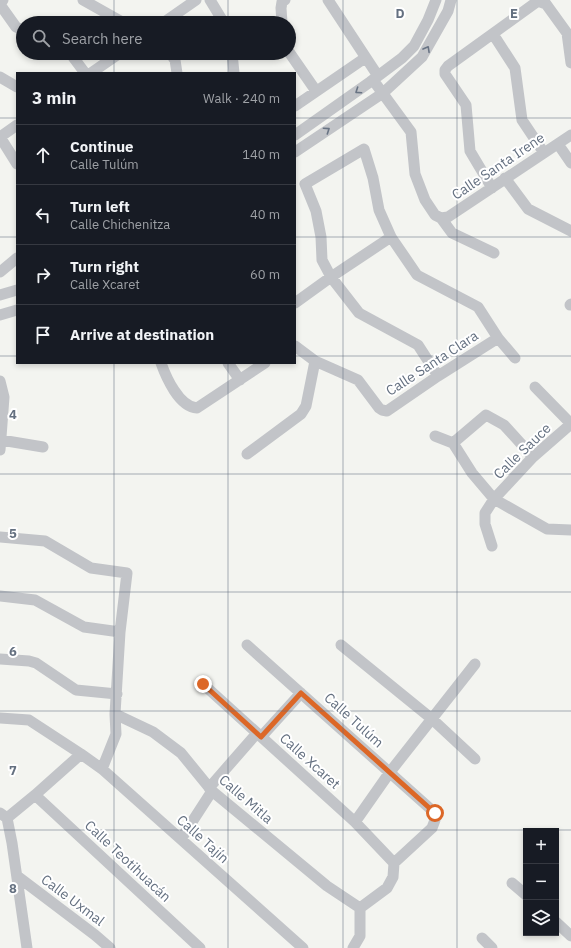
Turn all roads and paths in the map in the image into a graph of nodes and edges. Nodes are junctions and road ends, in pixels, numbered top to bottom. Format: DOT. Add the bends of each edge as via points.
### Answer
graph roads {
  1 [pos="83,0"];
  2 [pos="196,0"];
  3 [pos="210,0"];
  4 [pos="285,0"];
  5 [pos="328,0"];
  6 [pos="436,0"];
  7 [pos="451,0"];
  8 [pos="2,2"];
  9 [pos="112,16"];
  10 [pos="173,16"];
  11 [pos="220,16"];
  12 [pos="282,16"];
  13 [pos="16,27"];
  14 [pos="493,34"];
  15 [pos="365,58"];
  16 [pos="75,60"];
  17 [pos="113,60"];
  18 [pos="176,60"];
  19 [pos="233,60"];
  20 [pos="295,60"];
  21 [pos="571,63"];
  22 [pos="105,69"];
  23 [pos="84,72"];
  24 [pos="94,72"];
  25 [pos="177,72"];
  26 [pos="234,72"];
  27 [pos="0,77"];
  28 [pos="375,78"];
  29 [pos="16,86"];
  30 [pos="316,91"];
  31 [pos="383,93"];
  32 [pos="296,105"];
  33 [pos="16,126"];
  34 [pos="296,134"];
  35 [pos="571,135"];
  36 [pos="0,137"];
  37 [pos="558,144"];
  38 [pos="296,151"];
  39 [pos="544,153"];
  40 [pos="16,162"];
  41 [pos="571,163"];
  42 [pos="505,178"];
  43 [pos="492,188"];
  44 [pos="441,218"];
  45 [pos="571,231"];
  46 [pos="391,237"];
  47 [pos="494,253"];
  48 [pos="16,259"];
  49 [pos="0,272"];
  50 [pos="331,277"];
  51 [pos="16,290"];
  52 [pos="0,295"];
  53 [pos="296,302"];
  54 [pos="16,310"];
  55 [pos="0,315"];
  56 [pos="498,338"];
  57 [pos="296,347"];
  58 [pos="515,358"];
  59 [pos="316,360"];
  60 [pos="160,364"];
  61 [pos="229,364"];
  62 [pos="264,364"];
  63 [pos="438,376"];
  64 [pos="240,380"];
  65 [pos="0,381"];
  66 [pos="535,387"];
  67 [pos="1,424"];
  68 [pos="571,424"];
  69 [pos="435,436"];
  70 [pos="0,440"];
  71 [pos="453,443"];
  72 [pos="42,447"];
  73 [pos="0,450"];
  74 [pos="247,454"];
  75 [pos="533,458"];
  76 [pos="494,499"];
  77 [pos="571,530"];
  78 [pos="0,537"];
  79 [pos="492,546"];
  80 [pos="0,596"];
  81 [pos="120,632"];
  82 [pos="247,645"];
  83 [pos="341,645"];
  84 [pos="0,659"];
  85 [pos="475,664"];
  86 [pos="203,684"];
  87 [pos="301,693"];
  88 [pos="116,694"];
  89 [pos="115,714"];
  90 [pos="0,718"];
  91 [pos="432,719"];
  92 [pos="259,735"];
  93 [pos="81,754"];
  94 [pos="475,759"];
  95 [pos="102,769"];
  96 [pos="390,772"];
  97 [pos="210,790"];
  98 [pos="36,796"];
  99 [pos="4,815"];
  100 [pos="355,822"];
  101 [pos="181,839"];
  102 [pos="394,863"];
  103 [pos="17,876"];
  104 [pos="512,883"];
  105 [pos="523,892"];
  106 [pos="360,908"];
  107 [pos="559,925"];
  108 [pos="571,936"];
  109 [pos="482,938"];
  110 [pos="27,948"];
  111 [pos="110,948"];
  112 [pos="200,948"];
  113 [pos="303,948"];
  114 [pos="353,948"];
  115 [pos="492,948"];
  1 -- 9 [label="street"];
  2 -- 10 [label="street"];
  3 -- 11 [label="street"];
  4 -- 12 [label="street" via="282,2"];
  5 -- 15 [label="street"];
  6 -- 28 [label="street" via="414,46"];
  31 -- 7 [label="street, one-way" via="422,57 448,11"];
  8 -- 13 [label="street"];
  14 -- 21 [label="street" via="538,1 542,2 567,33"];
  14 -- 39 [label="street" via="516,68 522,120"];
  14 -- 43 [label="street" via="444,70 466,105 470,151"];
  15 -- 28 [label="street"];
  15 -- 30 [label="street"];
  16 -- 23 [label="street"];
  17 -- 22 [label="street"];
  18 -- 25 [label="street"];
  19 -- 26 [label="street"];
  20 -- 30 [label="street"];
  22 -- 24 [label="street"];
  27 -- 29 [label="street"];
  28 -- 31 [label="street"];
  28 -- 34 [label="street, one-way"];
  30 -- 32 [label="street"];
  38 -- 31 [label="street, one-way"];
  31 -- 44 [label="street" via="411,132 415,174 425,200 435,215"];
  33 -- 36 [label="street"];
  35 -- 37 [label="street, Calle Santa Irene"];
  36 -- 40 [label="street"];
  37 -- 39 [label="street, Calle Santa Irene"];
  37 -- 41 [label="street"];
  39 -- 42 [label="street, Calle Santa Irene"];
  42 -- 43 [label="street, Calle Santa Irene"];
  42 -- 45 [label="street" via="528,208"];
  43 -- 44 [label="street, Calle Santa Irene" via="448,217"];
  44 -- 47 [label="street" via="452,234"];
  46 -- 50 [label="street"];
  46 -- 50 [label="street" via="379,210 364,149 305,184 316,211 322,260"];
  46 -- 56 [label="street" via="417,275 478,307"];
  48 -- 49 [label="street"];
  50 -- 53 [label="street"];
  50 -- 63 [label="street" via="359,313 418,345"];
  51 -- 52 [label="street"];
  54 -- 55 [label="street"];
  56 -- 58 [label="street"];
  56 -- 63 [label="street, Calle Santa Clara"];
  57 -- 59 [label="street"];
  59 -- 63 [label="street, Calle Santa Clara" via="358,380 382,410 386,411"];
  59 -- 74 [label="street" via="306,406 301,414"];
  60 -- 64 [label="street" via="169,383 186,405 192,408 197,408"];
  61 -- 64 [label="street"];
  62 -- 64 [label="street"];
  65 -- 67 [label="street" via="4,397"];
  66 -- 68 [label="street"];
  67 -- 70 [label="street"];
  68 -- 75 [label="street, Calle Sauce"];
  69 -- 71 [label="street"];
  70 -- 72 [label="street"];
  70 -- 73 [label="street"];
  71 -- 75 [label="street" via="486,415 504,425"];
  71 -- 76 [label="street" via="472,473"];
  75 -- 76 [label="street, Calle Sauce"];
  76 -- 77 [label="street" via="548,529"];
  76 -- 79 [label="street, Calle Sauce" via="485,513 484,524"];
  78 -- 81 [label="street" via="45,541 91,568 127,572"];
  80 -- 81 [label="street" via="36,600 84,626"];
  81 -- 88 [label="street"];
  82 -- 87 [label="street, Calle Tulúm"];
  83 -- 91 [label="street"];
  84 -- 88 [label="street" via="36,663 76,690"];
  85 -- 91 [label="street"];
  86 -- 92 [label="street, Calle Xcaret"];
  87 -- 92 [label="street"];
  87 -- 96 [label="street, Calle Tulúm"];
  88 -- 89 [label="street"];
  89 -- 95 [label="street" via="116,734"];
  89 -- 97 [label="street, Calle Mitla" via="153,732 181,753"];
  90 -- 93 [label="street, Calle Tajín" via="29,720"];
  91 -- 94 [label="street"];
  91 -- 96 [label="street"];
  92 -- 97 [label="street"];
  92 -- 100 [label="street, Calle Xcaret"];
  93 -- 95 [label="street, Calle Tajín"];
  93 -- 98 [label="street"];
  95 -- 101 [label="street, Calle Tajín"];
  96 -- 100 [label="street"];
  96 -- 102 [label="street, Calle Tulúm" via="435,813 432,828"];
  97 -- 101 [label="street"];
  97 -- 106 [label="street, Calle Mitla" via="327,886"];
  98 -- 99 [label="street"];
  98 -- 112 [label="street, Calle Teotihuacán"];
  99 -- 103 [label="street"];
  100 -- 102 [label="street, Calle Xcaret"];
  101 -- 113 [label="street, Calle Tajín"];
  102 -- 106 [label="street" via="393,877 387,888"];
  103 -- 110 [label="street"];
  103 -- 111 [label="street, Calle Uxmal"];
  104 -- 105 [label="street"];
  106 -- 114 [label="street" via="360,936"];
  107 -- 108 [label="street"];
  109 -- 115 [label="street"];
}
